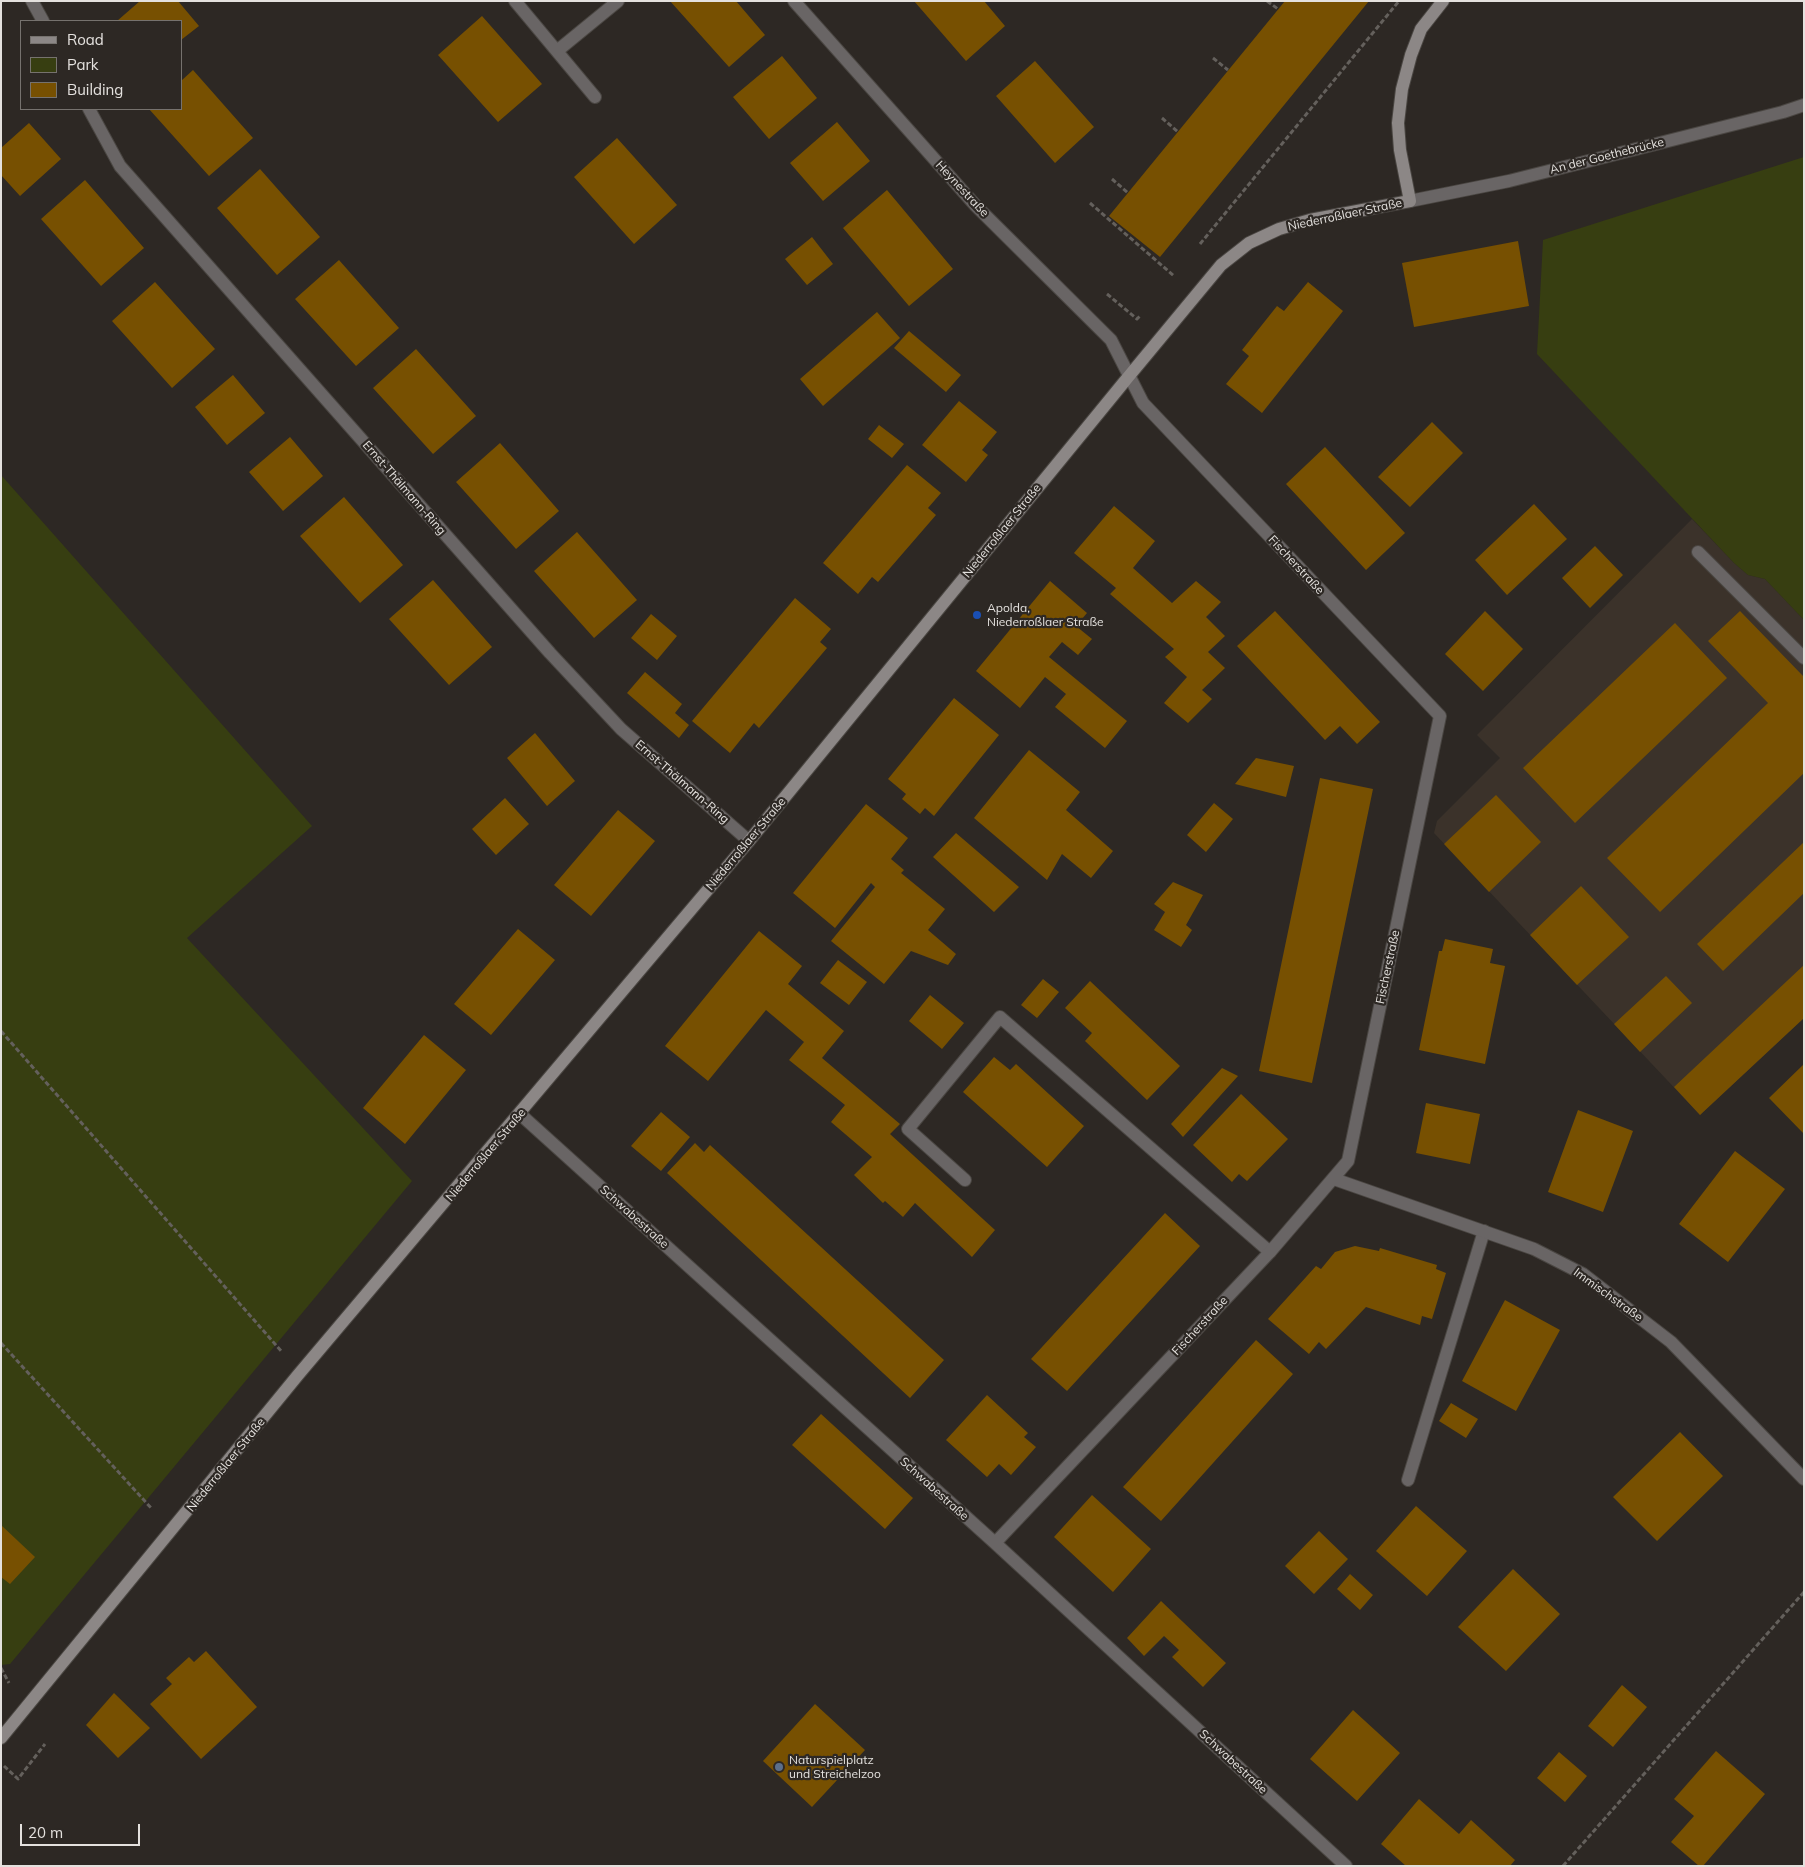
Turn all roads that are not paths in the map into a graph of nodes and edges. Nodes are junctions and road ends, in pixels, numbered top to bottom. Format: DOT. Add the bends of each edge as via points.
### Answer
graph roads {
  1 [pos="32,1"];
  2 [pos="515,1"];
  3 [pos="618,1"];
  4 [pos="794,1"];
  5 [pos="1443,1"];
  6 [pos="42,20"];
  7 [pos="557,52"];
  8 [pos="595,97"];
  9 [pos="1804,105"];
  10 [pos="90,110"];
  11 [pos="1410,201"];
  12 [pos="1129,376"];
  13 [pos="1698,552"];
  14 [pos="1804,658"];
  15 [pos="749,841"];
  16 [pos="520,1114"];
  17 [pos="1334,1179"];
  18 [pos="966,1180"];
  19 [pos="1484,1231"];
  20 [pos="1270,1252"];
  21 [pos="1804,1479"];
  22 [pos="1408,1480"];
  23 [pos="995,1543"];
  24 [pos="1,1738"];
  25 [pos="1346,1866"];
  1 -- 6 [label="street"];
  2 -- 7 [label="street"];
  3 -- 7 [label="street"];
  4 -- 12 [label="street, Heynestraße" via="976,206 1111,340"];
  5 -- 11 [label="main road, Niederroßlaer Straße" via="1422,29 1402,89 1398,123"];
  7 -- 8 [label="street"];
  9 -- 11 [label="street, An der Goethebrücke" via="1509,181"];
  10 -- 15 [label="street, Ernst-Thälmann-Ring" via="120,166 550,653 621,729"];
  11 -- 12 [label="main road, Niederroßlaer Straße" via="1310,220 1249,242 1221,266"];
  12 -- 15 [label="main road, Niederroßlaer Straße"];
  12 -- 17 [label="street, Fischerstraße" via="1143,403 1440,716 1348,1161"];
  13 -- 14 [label="street"];
  15 -- 16 [label="main road, Niederroßlaer Straße"];
  16 -- 23 [label="street, Schwabestraße"];
  16 -- 24 [label="main road, Niederroßlaer Straße" via="298,1375"];
  17 -- 19 [label="street, Immischstraße"];
  17 -- 20 [label="street, Fischerstraße"];
  18 -- 20 [label="street" via="908,1129 1000,1017"];
  19 -- 21 [label="street, Immischstraße" via="1534,1249 1583,1274 1664,1336"];
  19 -- 22 [label="street"];
  20 -- 23 [label="street, Fischerstraße"];
  23 -- 25 [label="street, Schwabestraße"];
}
